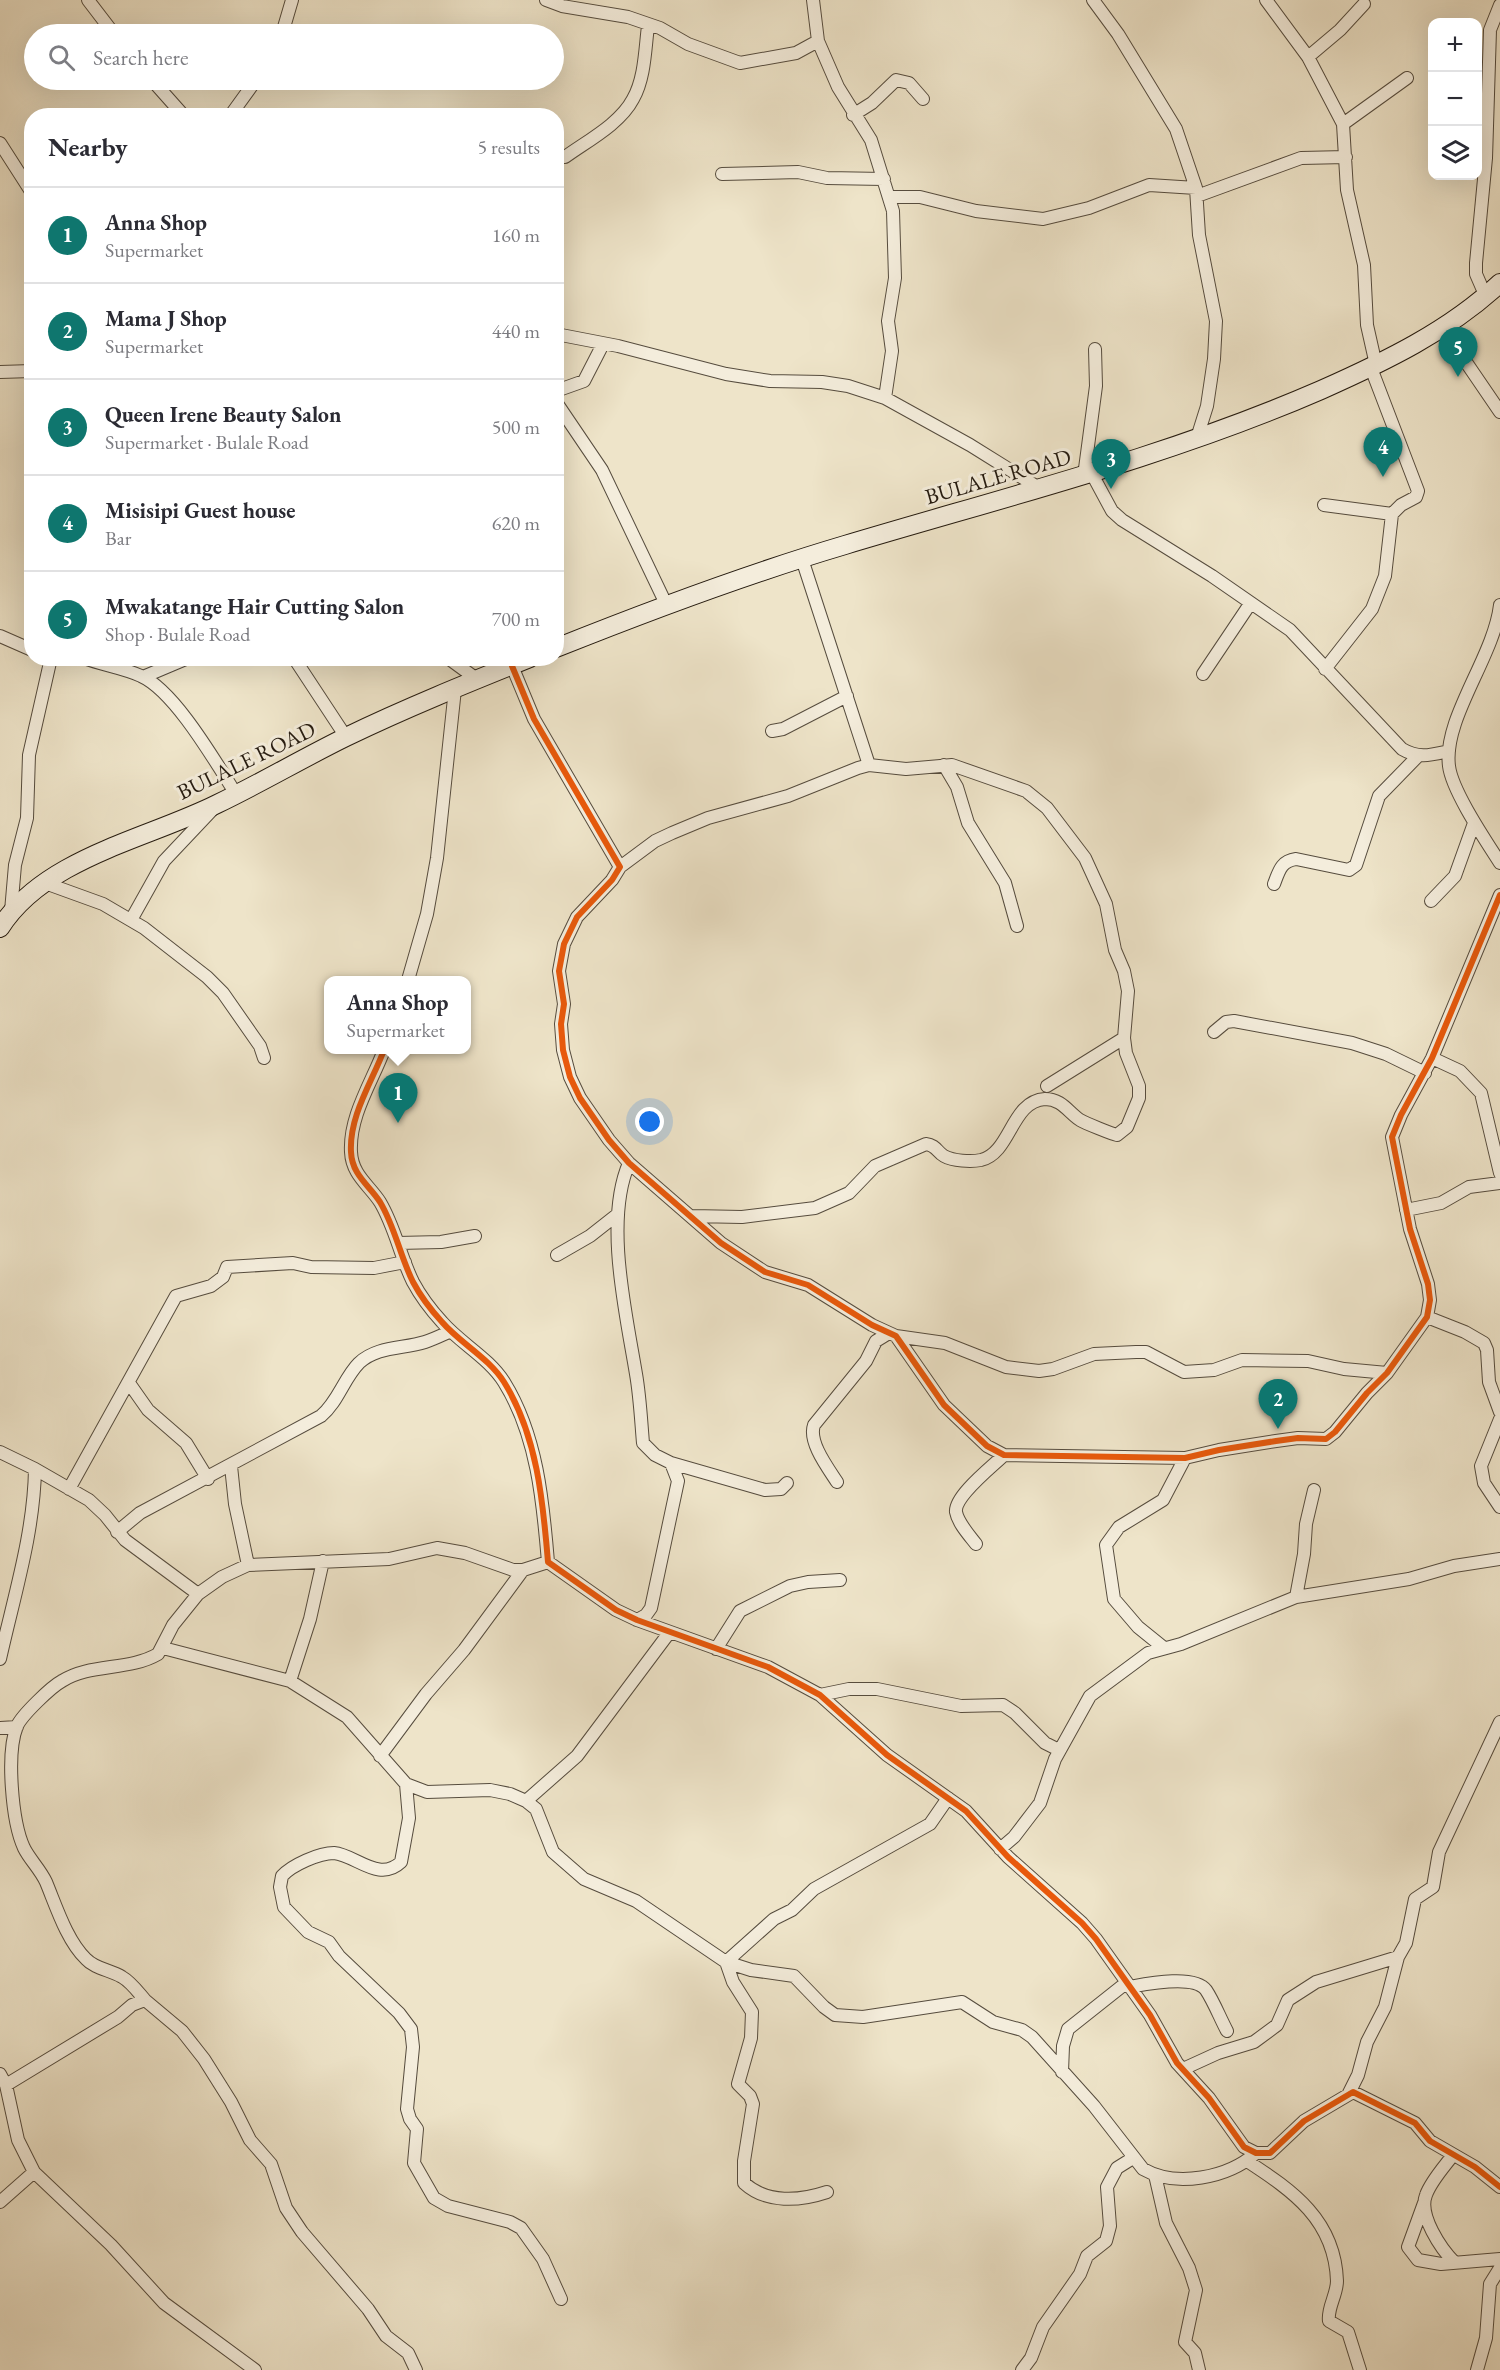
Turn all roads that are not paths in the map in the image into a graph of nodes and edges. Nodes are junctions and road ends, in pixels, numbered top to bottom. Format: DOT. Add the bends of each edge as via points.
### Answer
graph roads {
  1 [pos="88,0"];
  2 [pos="292,0"];
  3 [pos="546,0"];
  4 [pos="813,0"];
  5 [pos="1093,0"];
  6 [pos="1266,0"];
  7 [pos="1364,4"];
  8 [pos="1500,5"];
  9 [pos="106,24"];
  10 [pos="285,24"];
  11 [pos="648,26"];
  12 [pos="818,41"];
  13 [pos="1308,57"];
  14 [pos="1407,78"];
  15 [pos="161,90"];
  16 [pos="249,90"];
  17 [pos="923,99"];
  18 [pos="177,108"];
  19 [pos="236,108"];
  20 [pos="853,115"];
  21 [pos="1343,123"];
  22 [pos="0,143"];
  23 [pos="566,157"];
  24 [pos="1346,157"];
  25 [pos="722,174"];
  26 [pos="884,179"];
  27 [pos="24,180"];
  28 [pos="1196,192"];
  29 [pos="891,197"];
  30 [pos="1500,283"];
  31 [pos="1486,297"];
  32 [pos="1442,327"];
  33 [pos="564,336"];
  34 [pos="603,344"];
  35 [pos="1095,349"];
  36 [pos="1373,367"];
  37 [pos="24,371"];
  38 [pos="0,372"];
  39 [pos="564,388"];
  40 [pos="885,398"];
  41 [pos="1500,412"];
  42 [pos="564,414"];
  43 [pos="1196,441"];
  44 [pos="1088,476"];
  45 [pos="1039,488"];
  46 [pos="1324,505"];
  47 [pos="1392,514"];
  48 [pos="802,559"];
  49 [pos="666,604"];
  50 [pos="1250,604"];
  51 [pos="1500,605"];
  52 [pos="0,636"];
  53 [pos="564,645"];
  54 [pos="24,646"];
  55 [pos="49,666"];
  56 [pos="109,666"];
  57 [pos="169,666"];
  58 [pos="299,666"];
  59 [pos="459,666"];
  60 [pos="512,666"];
  61 [pos="1325,669"];
  62 [pos="1203,674"];
  63 [pos="143,677"];
  64 [pos="478,680"];
  65 [pos="455,689"];
  66 [pos="847,696"];
  67 [pos="771,730"];
  68 [pos="346,737"];
  69 [pos="1449,751"];
  70 [pos="1418,756"];
  71 [pos="869,765"];
  72 [pos="944,765"];
  73 [pos="236,794"];
  74 [pos="216,805"];
  75 [pos="1474,823"];
  76 [pos="1500,863"];
  77 [pos="620,867"];
  78 [pos="45,883"];
  79 [pos="1274,884"];
  80 [pos="1500,895"];
  81 [pos="1431,901"];
  82 [pos="8,903"];
  83 [pos="130,920"];
  84 [pos="1017,926"];
  85 [pos="0,928"];
  86 [pos="409,976"];
  87 [pos="1215,1032"];
  88 [pos="1124,1038"];
  89 [pos="382,1054"];
  90 [pos="264,1058"];
  91 [pos="1432,1058"];
  92 [pos="1425,1072"];
  93 [pos="1047,1086"];
  94 [pos="628,1163"];
  95 [pos="1500,1173"];
  96 [pos="1500,1183"];
  97 [pos="1406,1210"];
  98 [pos="618,1214"];
  99 [pos="692,1216"];
  100 [pos="475,1236"];
  101 [pos="398,1243"];
  102 [pos="557,1255"];
  103 [pos="405,1262"];
  104 [pos="1427,1317"];
  105 [pos="876,1327"];
  106 [pos="451,1331"];
  107 [pos="893,1335"];
  108 [pos="876,1341"];
  109 [pos="1387,1373"];
  110 [pos="129,1383"];
  111 [pos="1500,1412"];
  112 [pos="1500,1419"];
  113 [pos="0,1452"];
  114 [pos="1004,1455"];
  115 [pos="1185,1458"];
  116 [pos="671,1463"];
  117 [pos="231,1467"];
  118 [pos="35,1469"];
  119 [pos="208,1479"];
  120 [pos="837,1482"];
  121 [pos="787,1483"];
  122 [pos="69,1489"];
  123 [pos="1314,1490"];
  124 [pos="1500,1507"];
  125 [pos="117,1532"];
  126 [pos="976,1544"];
  127 [pos="1500,1559"];
  128 [pos="323,1562"];
  129 [pos="548,1562"];
  130 [pos="248,1565"];
  131 [pos="523,1570"];
  132 [pos="840,1580"];
  133 [pos="198,1594"];
  134 [pos="1296,1597"];
  135 [pos="637,1620"];
  136 [pos="669,1633"];
  137 [pos="1164,1647"];
  138 [pos="163,1648"];
  139 [pos="716,1649"];
  140 [pos="0,1659"];
  141 [pos="290,1681"];
  142 [pos="820,1695"];
  143 [pos="1500,1722"];
  144 [pos="17,1727"];
  145 [pos="0,1728"];
  146 [pos="1059,1750"];
  147 [pos="380,1756"];
  148 [pos="406,1784"];
  149 [pos="948,1798"];
  150 [pos="526,1801"];
  151 [pos="1000,1849"];
  152 [pos="1398,1957"];
  153 [pos="726,1962"];
  154 [pos="1128,1985"];
  155 [pos="145,2000"];
  156 [pos="1227,2031"];
  157 [pos="1183,2069"];
  158 [pos="1062,2072"];
  159 [pos="0,2074"];
  160 [pos="6,2085"];
  161 [pos="1349,2093"];
  162 [pos="1453,2155"];
  163 [pos="1252,2157"];
  164 [pos="1133,2158"];
  165 [pos="34,2172"];
  166 [pos="1155,2175"];
  167 [pos="1500,2187"];
  168 [pos="827,2192"];
  169 [pos="0,2202"];
  170 [pos="1424,2203"];
  171 [pos="1500,2259"];
  172 [pos="1455,2263"];
  173 [pos="1500,2268"];
  174 [pos="561,2299"];
  175 [pos="1031,2358"];
  176 [pos="255,2370"];
  177 [pos="416,2370"];
  178 [pos="1022,2370"];
  179 [pos="1039,2370"];
  180 [pos="1199,2370"];
  181 [pos="1360,2370"];
  182 [pos="1477,2370"];
  1 -- 9 [label="street"];
  2 -- 10 [label="street"];
  3 -- 11 [label="street" via="579,10 628,17"];
  4 -- 12 [label="street"];
  5 -- 28 [label="street" via="1176,129"];
  6 -- 13 [label="street"];
  7 -- 13 [label="street"];
  8 -- 31 [label="street" via="1490,30 1486,158 1476,263 1476,274"];
  11 -- 12 [label="street" via="740,63 796,53"];
  11 -- 23 [label="street" via="632,102 613,122"];
  12 -- 20 [label="street"];
  13 -- 21 [label="street"];
  14 -- 21 [label="street"];
  15 -- 18 [label="street"];
  16 -- 19 [label="street"];
  17 -- 20 [label="street" via="909,83 896,80 872,104"];
  20 -- 26 [label="street" via="870,140"];
  21 -- 24 [label="street"];
  22 -- 27 [label="street"];
  24 -- 28 [label="street" via="1300,158"];
  24 -- 36 [label="street" via="1347,190 1364,265"];
  25 -- 26 [label="street" via="798,172 827,178"];
  26 -- 29 [label="street"];
  28 -- 29 [label="street" via="1149,185 1089,208 1043,219 987,213 920,197"];
  28 -- 43 [label="street" via="1199,235 1216,321 1207,406"];
  29 -- 40 [label="street" via="896,245 888,321 892,351"];
  30 -- 31 [label="street, BULALE ROAD"];
  31 -- 32 [label="street, BULALE ROAD"];
  32 -- 36 [label="street, BULALE ROAD"];
  32 -- 41 [label="street"];
  33 -- 34 [label="street"];
  34 -- 39 [label="street" via="584,381"];
  34 -- 40 [label="street" via="726,374 770,381 831,383"];
  35 -- 44 [label="street" via="1096,386"];
  36 -- 43 [label="street, BULALE ROAD"];
  36 -- 47 [label="street" via="1418,492"];
  37 -- 38 [label="street"];
  40 -- 45 [label="street"];
  42 -- 49 [label="street" via="602,470"];
  43 -- 44 [label="street, BULALE ROAD"];
  44 -- 45 [label="street, BULALE ROAD"];
  44 -- 50 [label="street" via="1122,520"];
  45 -- 48 [label="street, BULALE ROAD"];
  46 -- 47 [label="street"];
  47 -- 61 [label="street" via="1385,576 1372,609"];
  48 -- 49 [label="street, BULALE ROAD"];
  48 -- 66 [label="street"];
  49 -- 53 [label="street, BULALE ROAD"];
  50 -- 61 [label="street" via="1302,640"];
  50 -- 62 [label="street"];
  51 -- 69 [label="street" via="1496,630"];
  52 -- 54 [label="street"];
  55 -- 82 [label="street" via="29,755 27,818"];
  56 -- 63 [label="street"];
  57 -- 63 [label="street"];
  58 -- 68 [label="street"];
  59 -- 64 [label="street"];
  60 -- 64 [label="street, BULALE ROAD"];
  60 -- 77 [label="street" via="534,719"];
  61 -- 70 [label="street" via="1389,738"];
  63 -- 73 [label="street" via="195,732"];
  64 -- 65 [label="street, BULALE ROAD"];
  65 -- 68 [label="street, BULALE ROAD"];
  65 -- 86 [label="street" via="437,858"];
  66 -- 67 [label="street" via="783,729"];
  66 -- 71 [label="street"];
  68 -- 73 [label="street, BULALE ROAD"];
  69 -- 70 [label="street"];
  69 -- 75 [label="street" via="1449,768"];
  70 -- 79 [label="street" via="1379,796 1356,865 1349,870 1288,860 1282,864"];
  71 -- 72 [label="street"];
  71 -- 77 [label="street" via="788,796 708,818 655,841"];
  72 -- 84 [label="street" via="957,787 968,822 1005,883"];
  72 -- 88 [label="street" via="962,766 1026,791 1047,808 1085,858 1106,904 1115,950 1124,971 1128,991"];
  73 -- 74 [label="street, BULALE ROAD"];
  74 -- 78 [label="street, BULALE ROAD" via="86,860"];
  74 -- 83 [label="street" via="173,849"];
  75 -- 76 [label="street"];
  75 -- 81 [label="street" via="1455,876"];
  77 -- 94 [label="street" via="577,917 564,944 559,971 564,1004 563,1050 570,1077"];
  78 -- 82 [label="street, BULALE ROAD"];
  78 -- 83 [label="street" via="103,904"];
  80 -- 91 [label="street"];
  82 -- 85 [label="street, BULALE ROAD"];
  83 -- 90 [label="street" via="223,993 260,1046"];
  87 -- 92 [label="street" via="1226,1022 1234,1022 1352,1043"];
  88 -- 93 [label="street"];
  88 -- 99 [label="street" via="1139,1098 1127,1127 1117,1135 1078,1119 1056,1101 1039,1100 1029,1105 996,1150 980,1160 951,1159 932,1144 926,1144 875,1166 849,1193 815,1208 742,1217"];
  89 -- 101 [label="street" via="356,1114 351,1152 355,1172 381,1204"];
  91 -- 92 [label="street"];
  91 -- 95 [label="street" via="1460,1071 1481,1093"];
  92 -- 97 [label="street" via="1392,1137"];
  94 -- 98 [label="street"];
  94 -- 99 [label="street"];
  96 -- 97 [label="street" via="1469,1187 1440,1203"];
  97 -- 104 [label="street" via="1428,1284"];
  98 -- 102 [label="street"];
  98 -- 116 [label="street" via="617,1236 643,1443"];
  99 -- 105 [label="street" via="721,1243 765,1272 808,1286"];
  100 -- 101 [label="street"];
  101 -- 103 [label="street"];
  103 -- 106 [label="street" via="425,1302"];
  103 -- 110 [label="street" via="374,1268 293,1263 227,1267 211,1286 173,1299"];
  104 -- 109 [label="street"];
  104 -- 111 [label="street" via="1484,1343 1489,1382"];
  105 -- 107 [label="street"];
  105 -- 108 [label="street"];
  106 -- 117 [label="street" via="367,1357 321,1416"];
  106 -- 129 [label="street" via="502,1380 518,1408 546,1520"];
  107 -- 108 [label="street"];
  107 -- 109 [label="street" via="945,1344 1006,1367 1039,1371 1094,1354 1146,1352 1184,1372 1214,1370 1242,1360 1308,1361"];
  107 -- 114 [label="street" via="944,1405 987,1446"];
  108 -- 120 [label="street" via="866,1361 812,1432"];
  109 -- 115 [label="street" via="1326,1439 1298,1438"];
  110 -- 119 [label="street" via="148,1410 186,1443"];
  110 -- 122 [label="street"];
  112 -- 124 [label="street" via="1481,1467 1484,1483"];
  113 -- 118 [label="street"];
  114 -- 115 [label="street"];
  114 -- 126 [label="street" via="965,1492 956,1506 956,1514"];
  115 -- 137 [label="street" via="1163,1500 1119,1527 1106,1545 1114,1599 1138,1627"];
  116 -- 121 [label="street" via="765,1490 781,1489"];
  116 -- 135 [label="street" via="678,1481 673,1507 651,1608"];
  117 -- 119 [label="street"];
  117 -- 130 [label="street"];
  118 -- 122 [label="street"];
  118 -- 140 [label="street" via="24,1557"];
  119 -- 125 [label="street" via="140,1513"];
  122 -- 125 [label="street" via="89,1500"];
  123 -- 134 [label="street"];
  125 -- 133 [label="street"];
  127 -- 134 [label="street"];
  128 -- 130 [label="street"];
  128 -- 131 [label="street" via="404,1558 437,1548"];
  128 -- 141 [label="street"];
  129 -- 131 [label="street"];
  129 -- 135 [label="street" via="616,1610"];
  130 -- 133 [label="street"];
  131 -- 147 [label="street"];
  132 -- 139 [label="street" via="790,1586 740,1611"];
  133 -- 138 [label="street" via="173,1625"];
  134 -- 137 [label="street" via="1181,1644"];
  135 -- 136 [label="street"];
  136 -- 139 [label="street"];
  136 -- 150 [label="street" via="577,1756"];
  137 -- 146 [label="street" via="1148,1653 1090,1696"];
  138 -- 141 [label="street"];
  138 -- 144 [label="street" via="150,1659 60,1681"];
  139 -- 142 [label="street" via="768,1667"];
  141 -- 147 [label="street" via="347,1716"];
  142 -- 146 [label="street" via="877,1689 961,1706 1003,1705 1045,1743"];
  142 -- 149 [label="street" via="887,1755"];
  143 -- 152 [label="street" via="1439,1852 1433,1887 1415,1899 1406,1943"];
  144 -- 145 [label="street"];
  144 -- 155 [label="street" via="13,1813 24,1848 84,1958 125,1978"];
  146 -- 151 [label="street" via="1040,1803"];
  147 -- 148 [label="street"];
  148 -- 150 [label="street" via="427,1792 490,1790"];
  148 -- 174 [label="street" via="409,1818 404,1854 397,1866 371,1868 337,1854 321,1855 282,1876 282,1903 308,1932 329,1942 411,2029 407,2109 417,2128 414,2163 428,2190 443,2204 521,2228 543,2259"];
  149 -- 151 [label="street" via="966,1811"];
  149 -- 153 [label="street" via="930,1824 814,1889"];
  150 -- 153 [label="street" via="536,1809 553,1852 584,1879 636,1901"];
  151 -- 154 [label="street" via="1082,1923"];
  152 -- 157 [label="street" via="1316,1982 1288,2000 1276,2025 1254,2042"];
  152 -- 161 [label="street" via="1385,2007 1367,2042"];
  153 -- 158 [label="street" via="751,1970 791,1974 836,2015 863,2017 965,2002 993,2022 1026,2032"];
  153 -- 168 [label="street" via="733,1982 752,2012 751,2038 738,2084 753,2104 744,2183 766,2196 795,2200"];
  154 -- 156 [label="street" via="1194,1983 1204,1988"];
  154 -- 157 [label="street"];
  154 -- 158 [label="street" via="1068,2029"];
  155 -- 160 [label="street" via="132,2004 118,2017"];
  155 -- 177 [label="street" via="182,2031 204,2059 250,2140 271,2164 286,2208 302,2232 386,2336 408,2353"];
  157 -- 163 [label="street"];
  158 -- 164 [label="street" via="1100,2113"];
  159 -- 160 [label="street"];
  160 -- 165 [label="street" via="18,2140"];
  161 -- 162 [label="street" via="1415,2123 1430,2141"];
  161 -- 163 [label="street" via="1304,2121 1273,2151"];
  162 -- 167 [label="street"];
  162 -- 170 [label="street"];
  163 -- 166 [label="street" via="1207,2176 1180,2179"];
  163 -- 181 [label="street" via="1296,2196 1322,2226 1337,2281 1329,2321 1348,2332"];
  164 -- 166 [label="street"];
  164 -- 175 [label="street" via="1117,2168 1107,2187 1110,2226 1106,2241 1087,2256 1080,2274 1043,2327"];
  165 -- 169 [label="street"];
  165 -- 176 [label="street" via="111,2245 164,2303"];
  166 -- 180 [label="street" via="1166,2223 1195,2287 1185,2342 1195,2353"];
  170 -- 172 [label="street" via="1437,2241"];
  170 -- 172 [label="street" via="1409,2237 1412,2256 1427,2263"];
  171 -- 172 [label="street"];
  173 -- 182 [label="street" via="1490,2284 1486,2338"];
  175 -- 178 [label="street"];
  175 -- 179 [label="street"];
}
